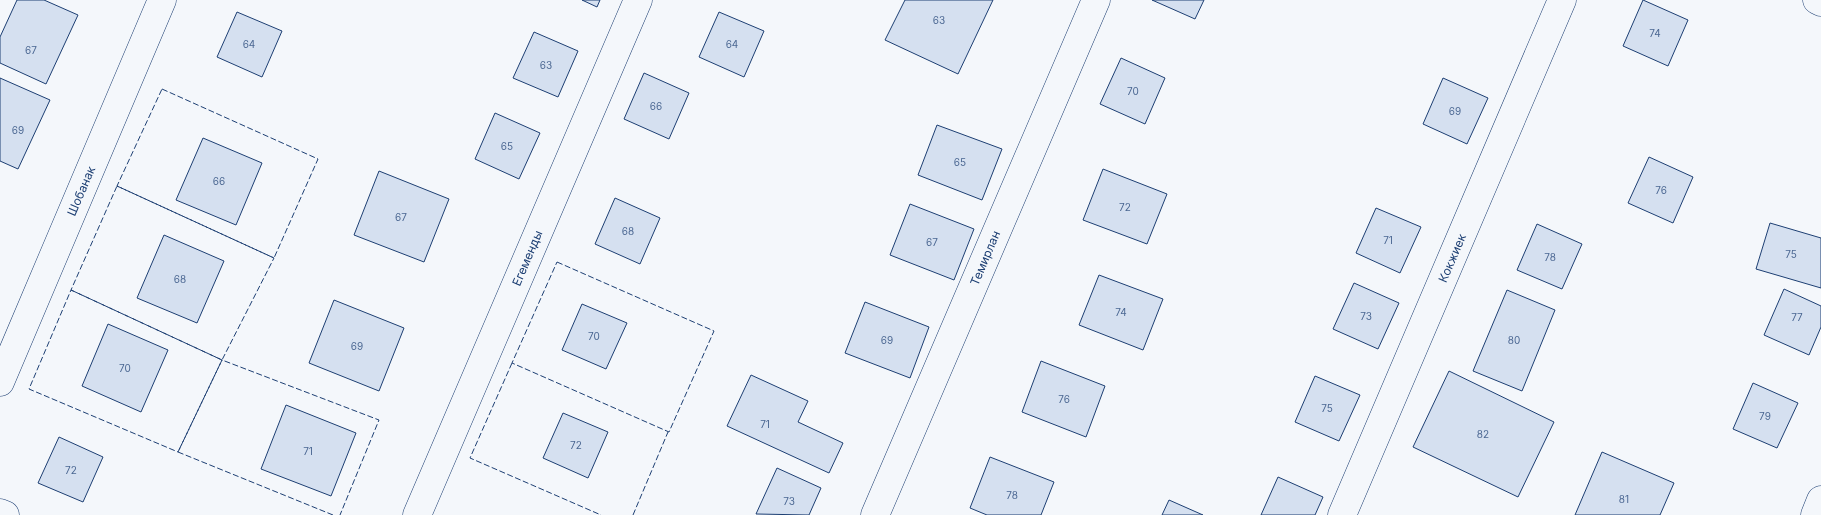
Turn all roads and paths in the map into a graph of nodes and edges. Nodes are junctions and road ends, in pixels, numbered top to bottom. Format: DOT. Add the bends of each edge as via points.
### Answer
graph roads {
  1 [pos="162,0"];
  2 [pos="638,0"];
  3 [pos="1096,0"];
  4 [pos="1562,0"];
  5 [pos="1818,0"];
  6 [pos="1821,2"];
  7 [pos="0,382"];
  8 [pos="1821,500"];
  9 [pos="0,513"];
  10 [pos="5,515"];
  11 [pos="417,515"];
  12 [pos="875,515"];
  13 [pos="1342,515"];
  14 [pos="1814,515"];
  1 -- 7 [label="street, Шобанак"];
  2 -- 11 [label="street, Егеменды"];
  3 -- 12 [label="street, Темирлан"];
  4 -- 13 [label="street, Кокжиек"];
  5 -- 6 [label="street"];
  8 -- 14 [label="street"];
  9 -- 10 [label="street"];
}
